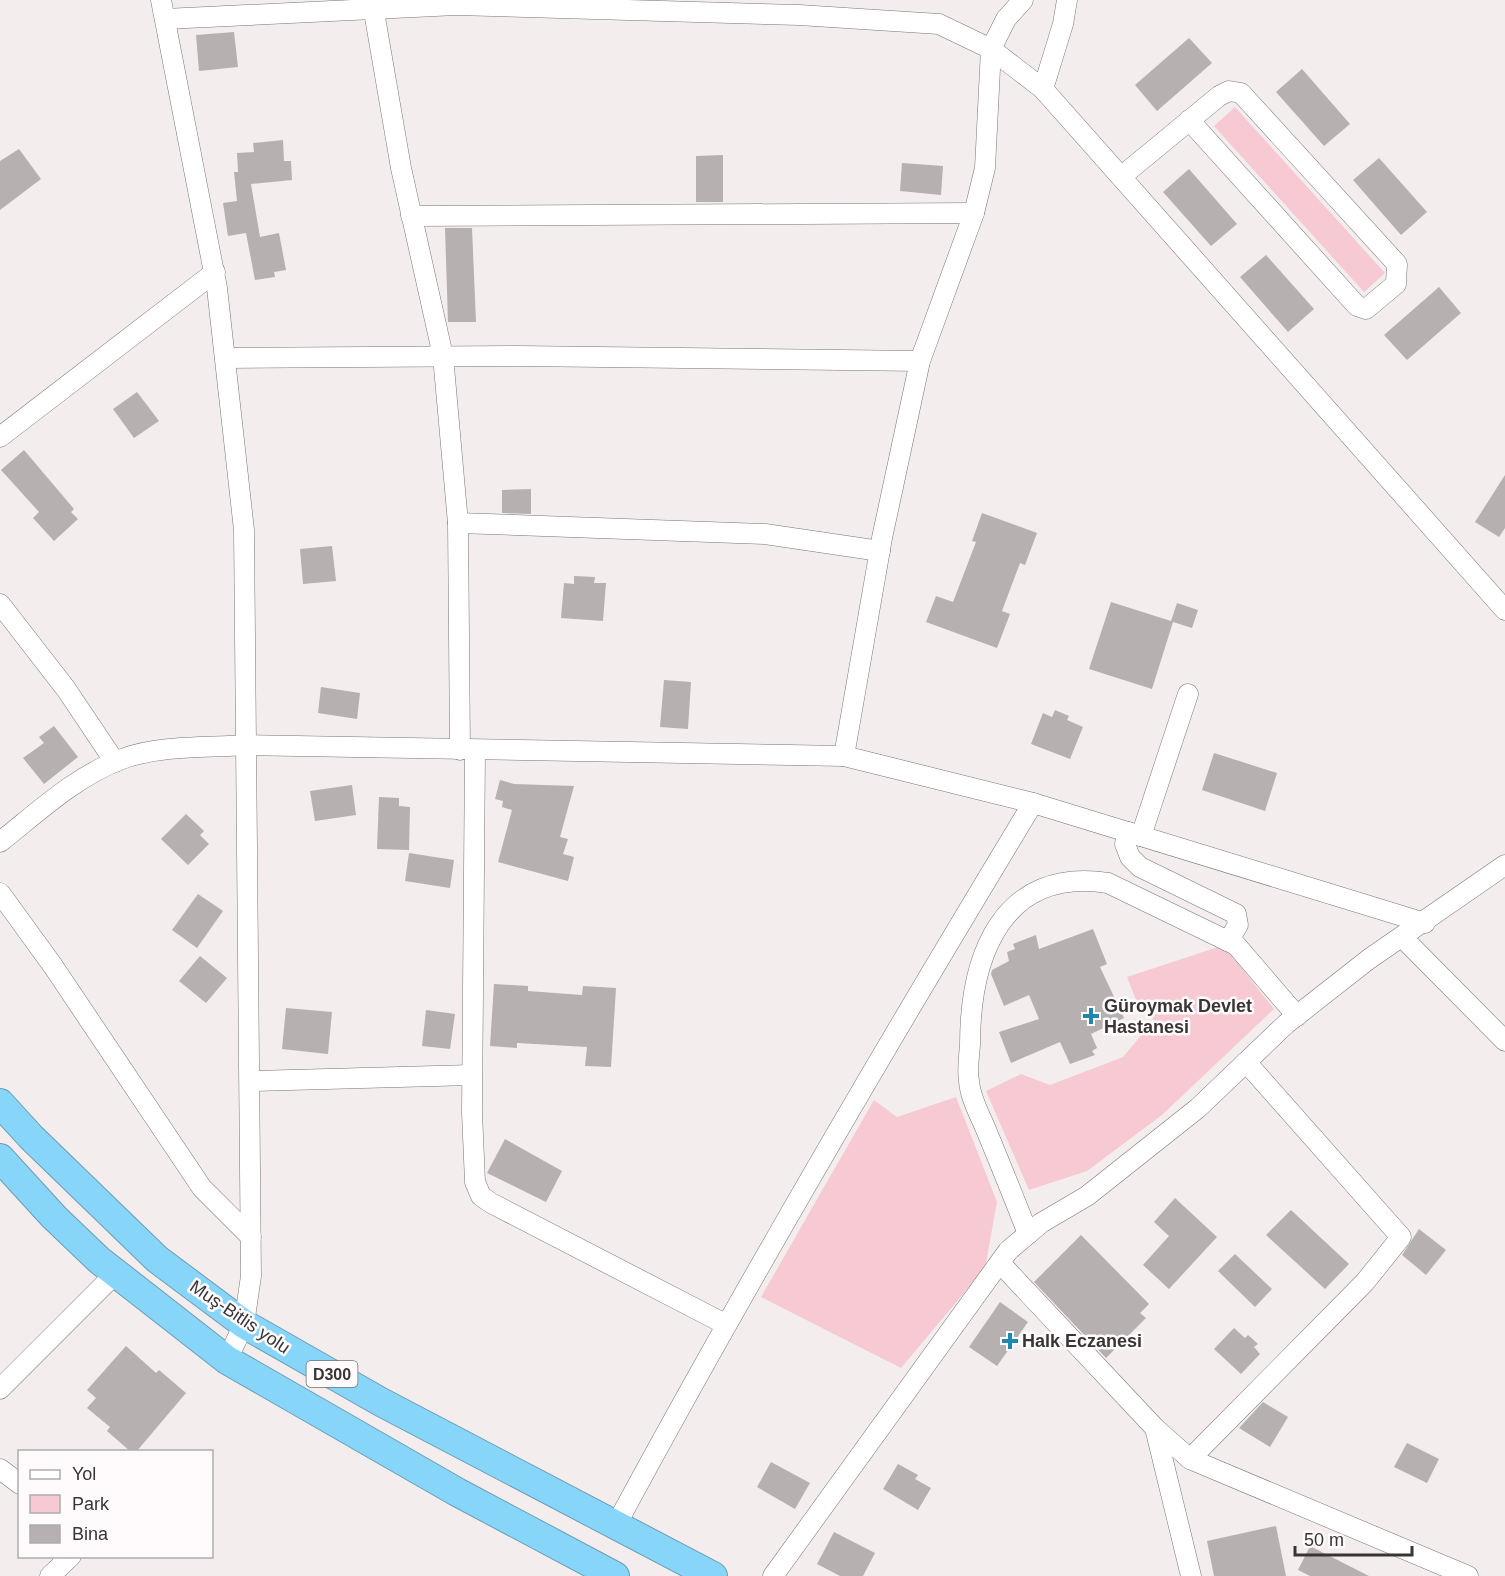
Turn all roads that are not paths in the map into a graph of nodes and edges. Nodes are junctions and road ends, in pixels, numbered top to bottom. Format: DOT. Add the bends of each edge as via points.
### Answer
graph roads {
  1 [pos="1023,0"];
  2 [pos="1067,0"];
  3 [pos="373,5"];
  4 [pos="771,7"];
  5 [pos="163,9"];
  6 [pos="991,49"];
  7 [pos="1043,88"];
  8 [pos="1189,120"];
  9 [pos="1122,177"];
  10 [pos="974,213"];
  11 [pos="411,216"];
  12 [pos="214,272"];
  13 [pos="443,356"];
  14 [pos="225,358"];
  15 [pos="920,361"];
  16 [pos="0,437"];
  17 [pos="458,523"];
  18 [pos="880,551"];
  19 [pos="1502,600"];
  20 [pos="0,604"];
  21 [pos="1188,694"];
  22 [pos="246,745"];
  23 [pos="467,750"];
  24 [pos="844,756"];
  25 [pos="115,762"];
  26 [pos="1033,803"];
  27 [pos="1135,834"];
  28 [pos="0,842"];
  29 [pos="1505,865"];
  30 [pos="0,892"];
  31 [pos="1425,923"];
  32 [pos="1402,937"];
  33 [pos="1228,940"];
  34 [pos="1297,1016"];
  35 [pos="1505,1041"];
  36 [pos="1246,1062"];
  37 [pos="472,1075"];
  38 [pos="250,1081"];
  39 [pos="0,1103"];
  40 [pos="2,1163"];
  41 [pos="1028,1234"];
  42 [pos="251,1237"];
  43 [pos="1000,1263"];
  44 [pos="116,1273"];
  45 [pos="244,1324"];
  46 [pos="725,1324"];
  47 [pos="226,1360"];
  48 [pos="0,1389"];
  49 [pos="1155,1428"];
  50 [pos="1190,1460"];
  51 [pos="0,1469"];
  52 [pos="18,1482"];
  53 [pos="616,1525"];
  54 [pos="70,1558"];
  55 [pos="50,1576"];
  56 [pos="615,1576"];
  57 [pos="712,1576"];
  58 [pos="773,1576"];
  59 [pos="1191,1576"];
  60 [pos="1467,1576"];
  1 -- 6 [label="street" via="1006,19"];
  2 -- 7 [label="street"];
  3 -- 4 [label="street"];
  3 -- 5 [label="street"];
  3 -- 11 [label="street"];
  4 -- 6 [label="street" via="939,24"];
  5 -- 12 [label="street"];
  6 -- 7 [label="street"];
  6 -- 10 [label="street" via="985,168"];
  7 -- 9 [label="street"];
  8 -- 8 [label="street" via="1219,96 1229,91 1241,93 1397,264 1396,284 1366,309 1357,306"];
  8 -- 9 [label="street"];
  9 -- 19 [label="street"];
  10 -- 11 [label="street"];
  10 -- 15 [label="street"];
  11 -- 13 [label="street"];
  12 -- 14 [label="street"];
  12 -- 16 [label="street"];
  13 -- 14 [label="street"];
  13 -- 15 [label="street"];
  13 -- 17 [label="street"];
  14 -- 22 [label="street" via="244,530"];
  15 -- 18 [label="street"];
  17 -- 18 [label="street" via="765,534"];
  17 -- 23 [label="street"];
  18 -- 24 [label="street"];
  20 -- 25 [label="street" via="66,689"];
  21 -- 27 [label="street"];
  22 -- 23 [label="street"];
  22 -- 25 [label="street" via="158,751"];
  22 -- 38 [label="street"];
  23 -- 24 [label="street"];
  23 -- 37 [label="street"];
  24 -- 26 [label="street"];
  25 -- 28 [label="street" via="86,776"];
  26 -- 27 [label="street"];
  26 -- 46 [label="street"];
  27 -- 31 [label="street"];
  27 -- 33 [label="street" via="1125,844 1134,863 1236,914 1238,925"];
  29 -- 31 [label="street"];
  30 -- 42 [label="street" via="202,1188"];
  31 -- 32 [label="street"];
  32 -- 34 [label="street"];
  32 -- 35 [label="street"];
  33 -- 34 [label="street"];
  33 -- 41 [label="street" via="1108,883 1085,880 1055,884 1036,892 1003,916 984,953 975,984 970,1011 969,1083"];
  34 -- 36 [label="street"];
  36 -- 41 [label="street" via="1198,1108 1087,1196"];
  36 -- 50 [label="street" via="1401,1237 1365,1282"];
  37 -- 38 [label="street"];
  37 -- 46 [label="street" via="475,1182 481,1196"];
  38 -- 42 [label="street"];
  39 -- 45 [label="highway, Muş-Bitlis yolu / D300" via="157,1259"];
  40 -- 44 [label="highway, D300"];
  41 -- 43 [label="street"];
  42 -- 45 [label="street" via="251,1276"];
  43 -- 49 [label="street"];
  43 -- 58 [label="street"];
  44 -- 47 [label="highway, D300"];
  44 -- 48 [label="street"];
  45 -- 47 [label="street"];
  45 -- 53 [label="highway, Muş-Bitlis yolu / D300" via="381,1402"];
  46 -- 53 [label="street"];
  47 -- 56 [label="highway, D300" via="457,1492"];
  49 -- 50 [label="street"];
  49 -- 59 [label="street"];
  50 -- 60 [label="street"];
  51 -- 52 [label="street"];
  53 -- 57 [label="highway, Muş-Bitlis yolu / D300"];
  54 -- 55 [label="street"];
}
